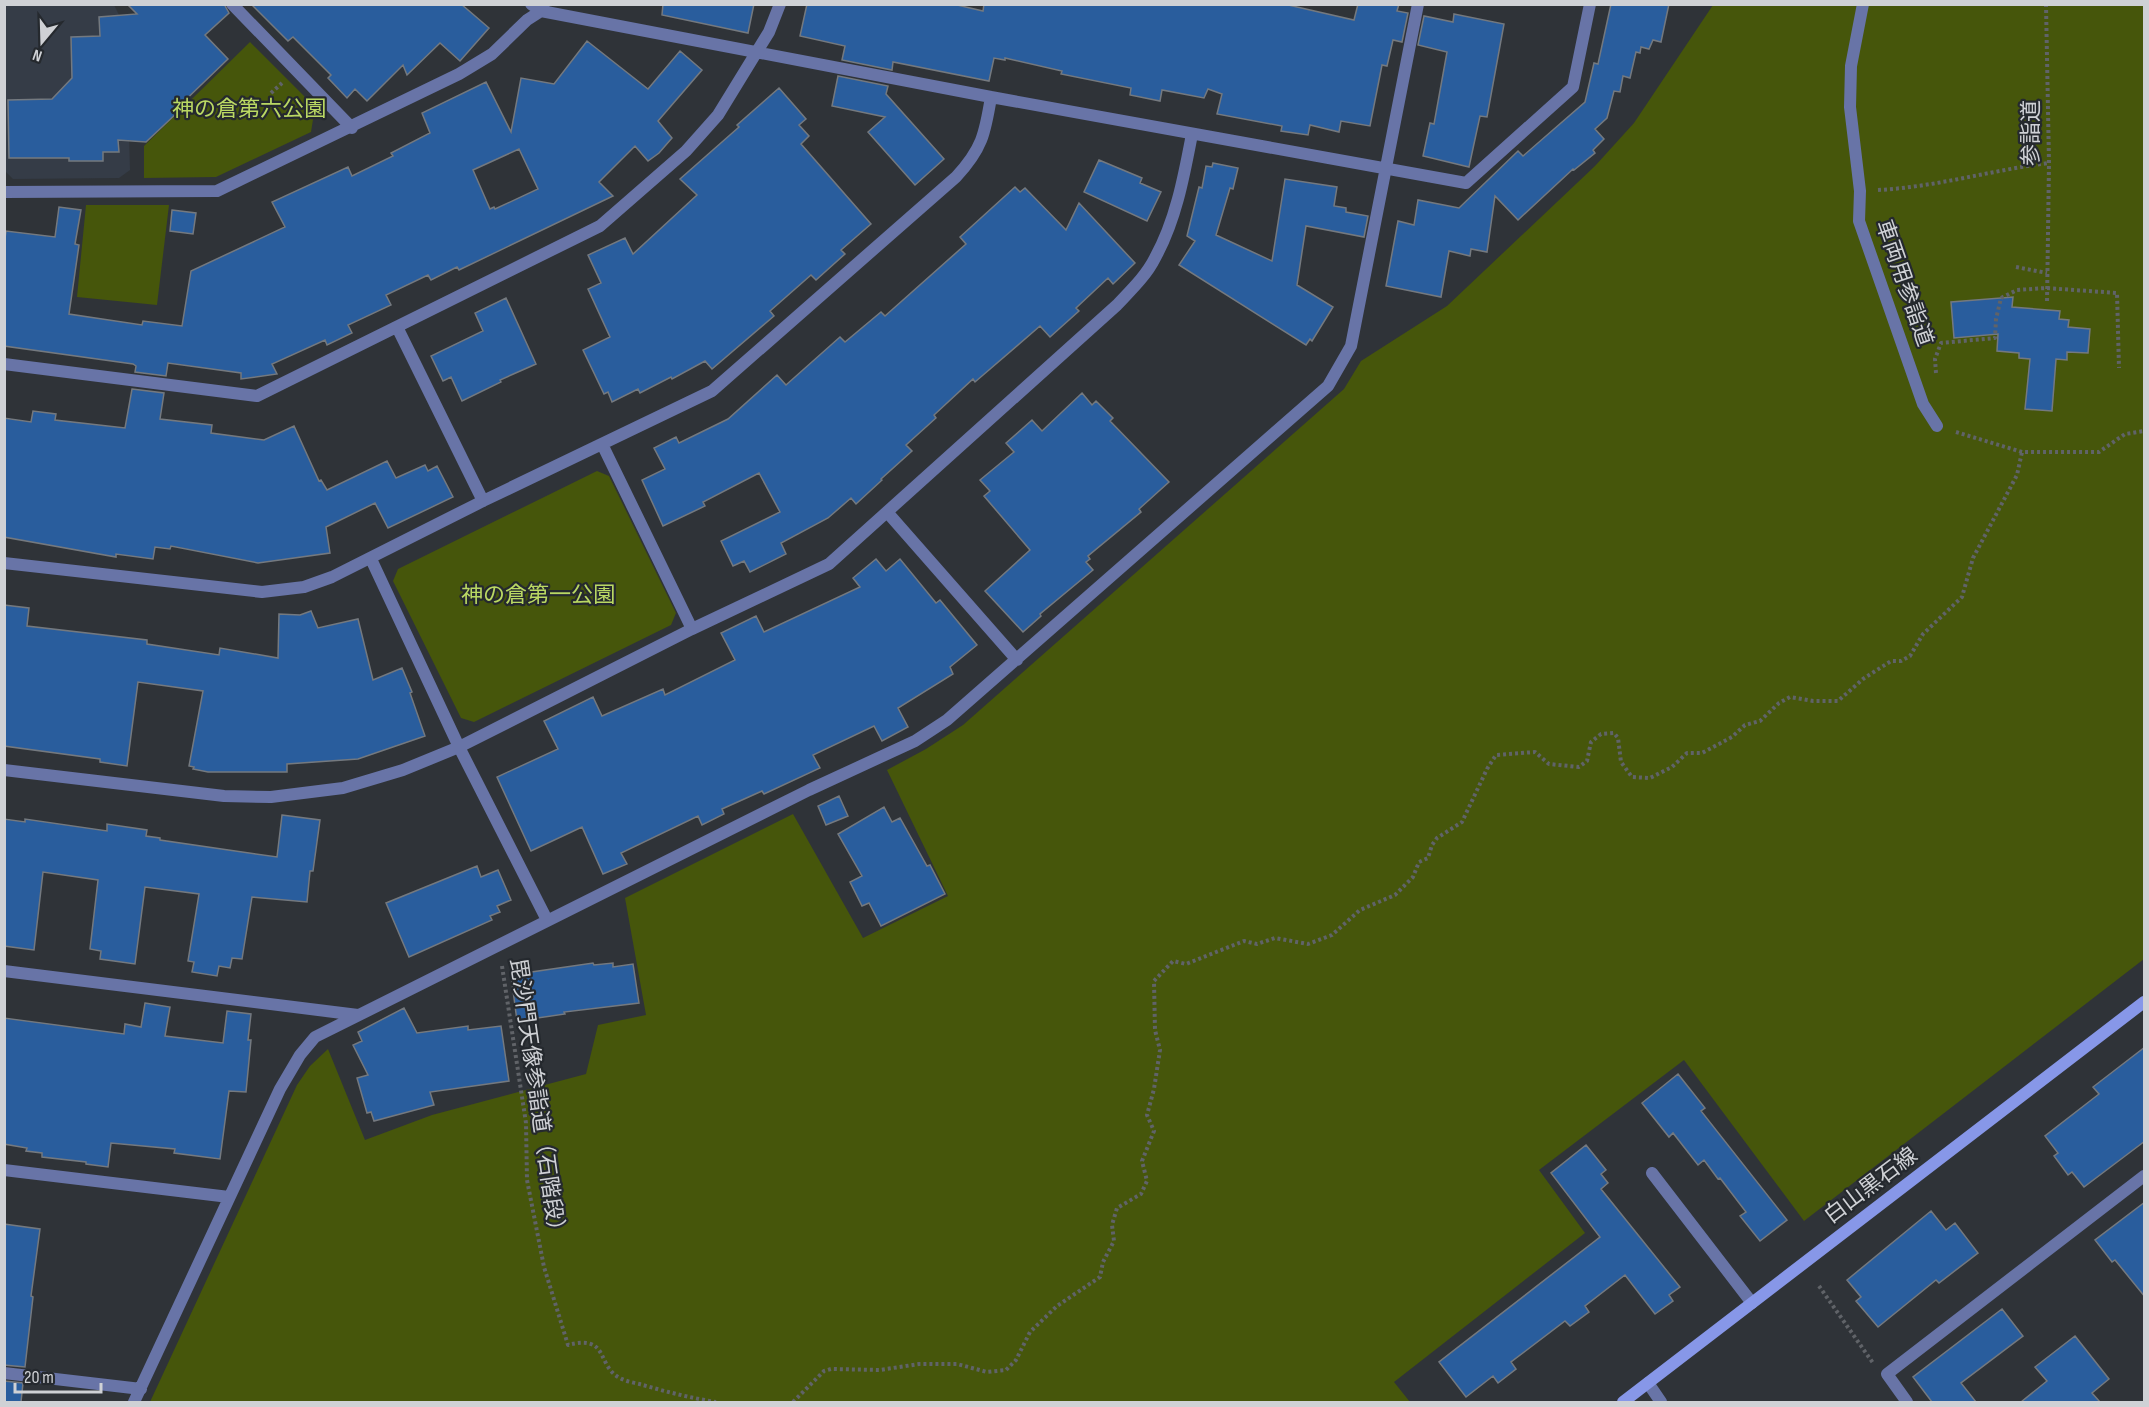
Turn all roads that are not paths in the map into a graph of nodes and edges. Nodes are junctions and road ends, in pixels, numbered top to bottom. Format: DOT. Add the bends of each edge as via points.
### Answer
graph roads {
  1 [pos="232,4"];
  2 [pos="780,4"];
  3 [pos="1418,4"];
  4 [pos="1590,4"];
  5 [pos="1863,4"];
  6 [pos="539,7"];
  7 [pos="757,52"];
  8 [pos="991,97"];
  9 [pos="351,128"];
  10 [pos="1192,134"];
  11 [pos="1386,168"];
  12 [pos="4,192"];
  13 [pos="397,327"];
  14 [pos="4,364"];
  15 [pos="1937,426"];
  16 [pos="602,444"];
  17 [pos="483,501"];
  18 [pos="886,512"];
  19 [pos="370,559"];
  20 [pos="4,563"];
  21 [pos="692,629"];
  22 [pos="1017,660"];
  23 [pos="459,747"];
  24 [pos="4,770"];
  25 [pos="548,920"];
  26 [pos="4,971"];
  27 [pos="2145,1002"];
  28 [pos="358,1015"];
  29 [pos="4,1170"];
  30 [pos="1652,1173"];
  31 [pos="2145,1176"];
  32 [pos="230,1197"];
  33 [pos="1752,1303"];
  34 [pos="4,1373"];
  35 [pos="1648,1383"];
  36 [pos="141,1389"];
  37 [pos="134,1402"];
  38 [pos="1623,1402"];
  39 [pos="1661,1402"];
  40 [pos="1907,1402"];
  1 -- 9 [label="street"];
  2 -- 7 [label="street"];
  3 -- 11 [label="street"];
  4 -- 11 [label="street" via="1573,87 1466,183"];
  5 -- 15 [label="street, 車両用参詣道" via="1851,66 1850,106 1860,191 1859,221 1923,404"];
  6 -- 7 [label="street"];
  6 -- 9 [label="street" via="492,54"];
  7 -- 8 [label="street"];
  7 -- 13 [label="street" via="718,116 686,151 600,226"];
  8 -- 10 [label="street"];
  8 -- 16 [label="street" via="978,150 956,177 712,391"];
  9 -- 12 [label="street" via="217,191"];
  10 -- 11 [label="street"];
  10 -- 18 [label="street" via="1168,232 1141,280"];
  11 -- 22 [label="street" via="1351,346 1328,387"];
  13 -- 14 [label="street" via="257,396"];
  13 -- 17 [label="street"];
  16 -- 17 [label="street"];
  16 -- 21 [label="street"];
  17 -- 19 [label="street"];
  18 -- 21 [label="street" via="830,564"];
  18 -- 22 [label="street"];
  19 -- 20 [label="street" via="304,586 262,592"];
  19 -- 23 [label="street"];
  21 -- 23 [label="street"];
  22 -- 25 [label="street" via="948,720 915,741"];
  23 -- 24 [label="street" via="403,770 343,788 271,797 224,796"];
  23 -- 25 [label="street"];
  25 -- 28 [label="street"];
  26 -- 28 [label="street"];
  27 -- 33 [label="street, 白山黒石線"];
  28 -- 32 [label="street" via="315,1037 300,1055"];
  29 -- 32 [label="street"];
  30 -- 33 [label="street"];
  31 -- 40 [label="street" via="1887,1374"];
  32 -- 36 [label="street"];
  33 -- 35 [label="street, 白山黒石線"];
  34 -- 36 [label="street"];
  35 -- 38 [label="street, 白山黒石線"];
  35 -- 39 [label="street"];
  36 -- 37 [label="street"];
}
